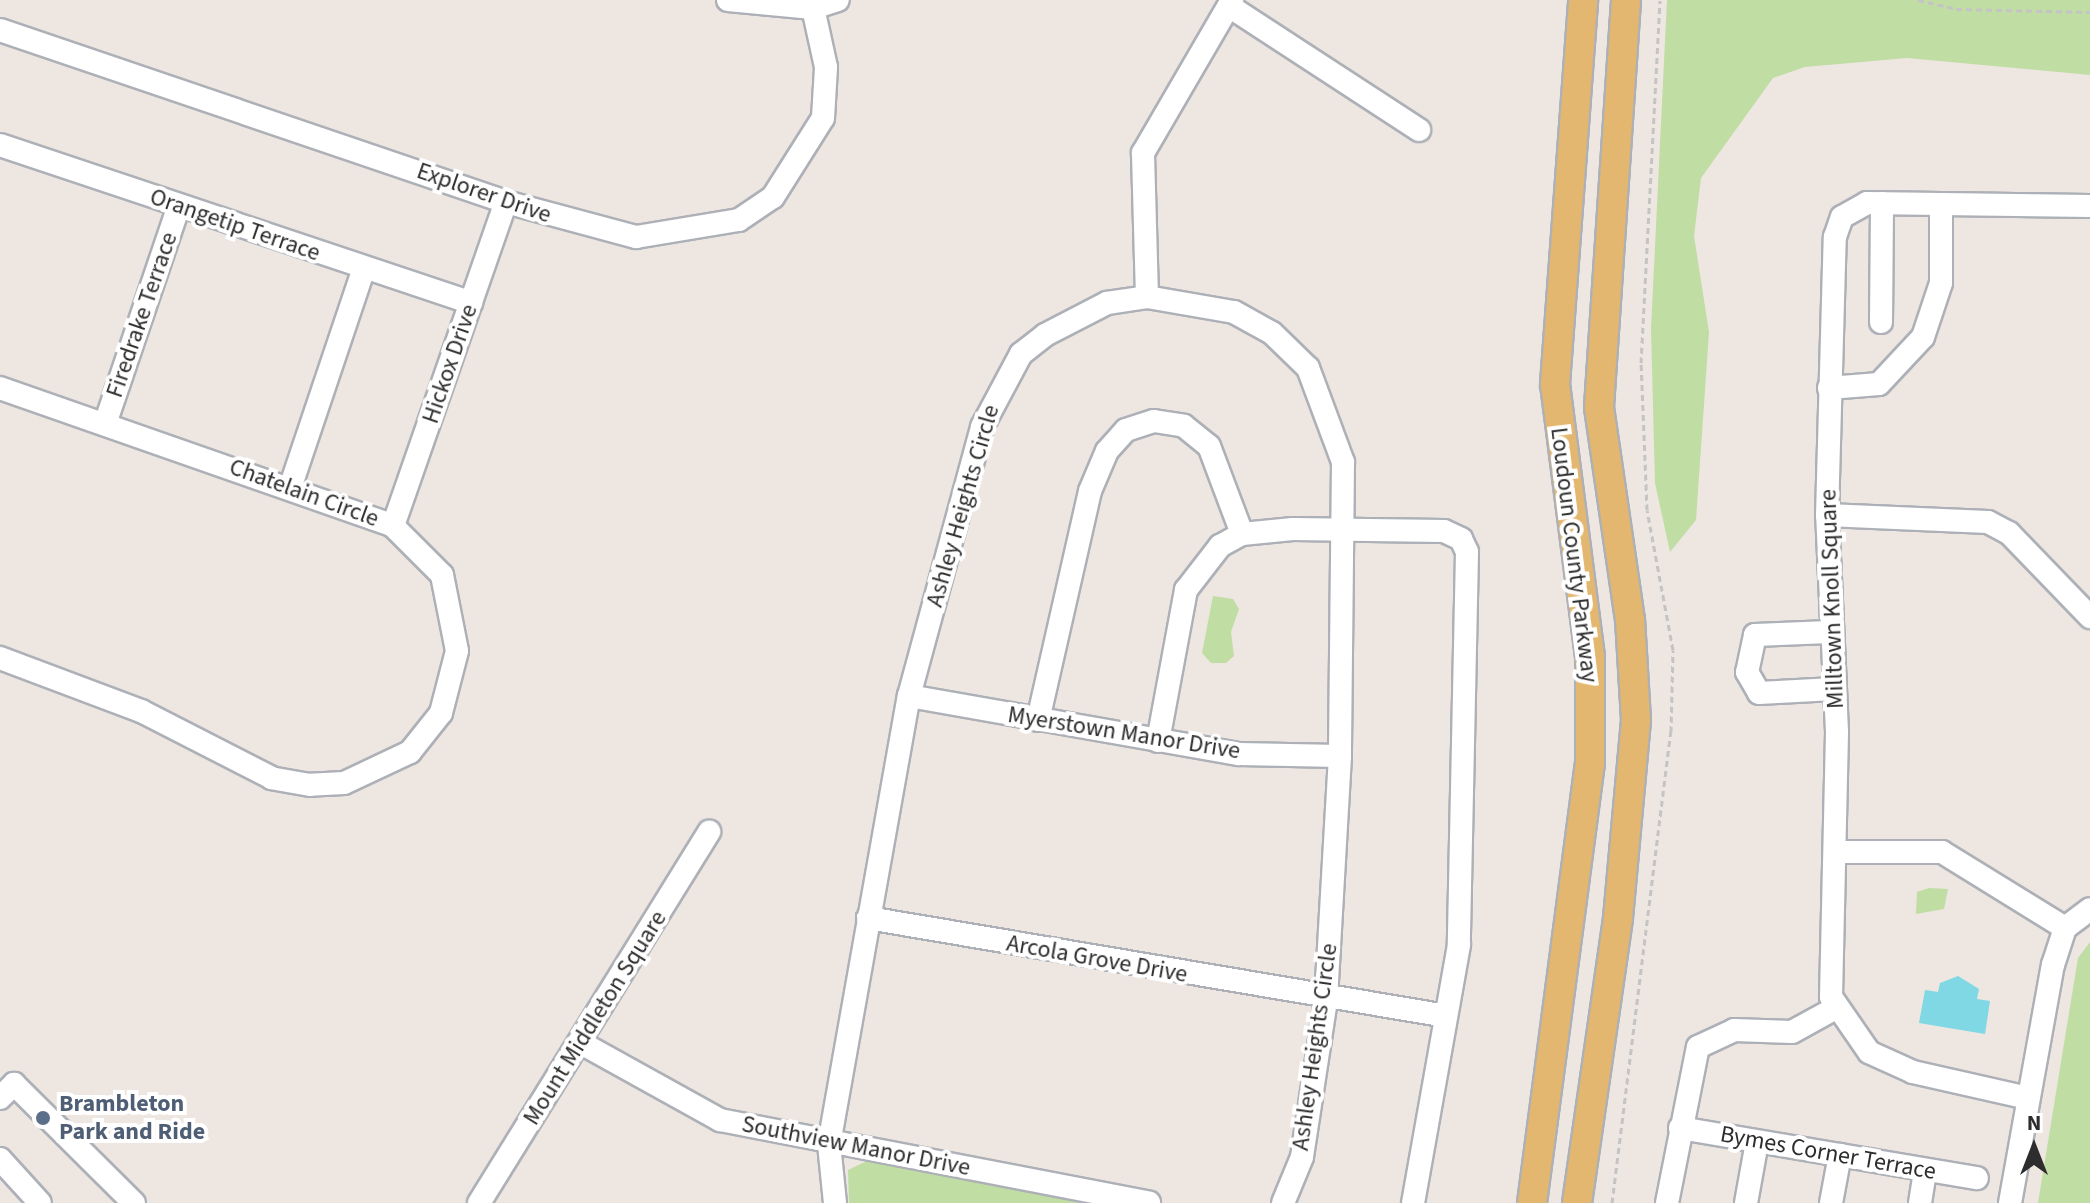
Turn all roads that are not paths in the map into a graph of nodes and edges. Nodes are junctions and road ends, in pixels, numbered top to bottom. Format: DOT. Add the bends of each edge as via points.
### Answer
graph roads {
  1 [pos="728,0"];
  2 [pos="838,0"];
  3 [pos="1583,0"];
  4 [pos="1626,0"];
  5 [pos="1231,3"];
  6 [pos="813,8"];
  7 [pos="0,30"];
  8 [pos="1419,130"];
  9 [pos="0,145"];
  10 [pos="506,202"];
  11 [pos="1882,203"];
  12 [pos="1941,204"];
  13 [pos="179,206"];
  14 [pos="2090,206"];
  15 [pos="364,268"];
  16 [pos="1147,297"];
  17 [pos="471,303"];
  18 [pos="1881,322"];
  19 [pos="0,388"];
  20 [pos="1829,388"];
  21 [pos="105,424"];
  22 [pos="291,485"];
  23 [pos="1827,515"];
  24 [pos="393,526"];
  25 [pos="1345,529"];
  26 [pos="1242,534"];
  27 [pos="2090,617"];
  28 [pos="1829,632"];
  29 [pos="0,658"];
  30 [pos="1834,689"];
  31 [pos="909,696"];
  32 [pos="1038,720"];
  33 [pos="1158,741"];
  34 [pos="1340,756"];
  35 [pos="709,832"];
  36 [pos="1835,852"];
  37 [pos="2090,909"];
  38 [pos="868,918"];
  39 [pos="2065,928"];
  40 [pos="1326,1000"];
  41 [pos="1834,1009"];
  42 [pos="1446,1016"];
  43 [pos="581,1043"];
  44 [pos="0,1098"];
  45 [pos="2028,1098"];
  46 [pos="1680,1128"];
  47 [pos="1757,1142"];
  48 [pos="829,1144"];
  49 [pos="1840,1155"];
  50 [pos="0,1159"];
  51 [pos="1925,1170"];
  52 [pos="1977,1178"];
  53 [pos="40,1203"];
  54 [pos="134,1203"];
  55 [pos="479,1203"];
  56 [pos="835,1203"];
  57 [pos="1149,1203"];
  58 [pos="1283,1203"];
  59 [pos="1413,1203"];
  60 [pos="1532,1203"];
  61 [pos="1577,1203"];
  62 [pos="1667,1203"];
  63 [pos="1746,1203"];
  64 [pos="1831,1203"];
  65 [pos="1920,1203"];
  66 [pos="2010,1203"];
  1 -- 6 [label="street"];
  2 -- 6 [label="street"];
  3 -- 60 [label="main road, Loudoun County Parkway" via="1555,384 1590,657 1590,763"];
  4 -- 61 [label="main road, Loudoun County Parkway" via="1599,407 1630,620 1636,720 1618,918"];
  5 -- 8 [label="street"];
  5 -- 16 [label="street" via="1143,153"];
  6 -- 10 [label="street, Explorer Drive" via="826,67 823,118 773,197 739,220 636,237"];
  7 -- 10 [label="street, Explorer Drive"];
  9 -- 13 [label="street, Orangetip Terrace"];
  10 -- 17 [label="street, Hickox Drive"];
  11 -- 12 [label="street, Milltown Knoll Square"];
  11 -- 18 [label="street"];
  11 -- 20 [label="street, Milltown Knoll Square" via="1842,217 1835,237"];
  12 -- 14 [label="street, Milltown Knoll Square"];
  12 -- 20 [label="street" via="1941,283 1923,337 1879,384"];
  13 -- 15 [label="street, Orangetip Terrace"];
  13 -- 21 [label="street, Firedrake Terrace"];
  15 -- 17 [label="street, Orangetip Terrace"];
  15 -- 22 [label="street"];
  16 -- 25 [label="street, Ashley Heights Circle" via="1234,312 1308,368 1343,462"];
  16 -- 31 [label="street, Ashley Heights Circle" via="1069,318 1021,354 998,390"];
  17 -- 24 [label="street, Hickox Drive"];
  19 -- 21 [label="street, Chatelain Circle"];
  20 -- 23 [label="street, Milltown Knoll Square"];
  21 -- 22 [label="street, Chatelain Circle"];
  22 -- 24 [label="street, Chatelain Circle"];
  23 -- 27 [label="street" via="1988,522 2009,533"];
  23 -- 28 [label="street, Milltown Knoll Square"];
  24 -- 29 [label="street, Chatelain Circle" via="442,575 454,615 451,687 410,752 344,783 272,778 141,711"];
  25 -- 26 [label="street"];
  25 -- 34 [label="street, Ashley Heights Circle"];
  25 -- 42 [label="street" via="1444,531 1461,539 1467,552 1459,945"];
  26 -- 32 [label="street" via="1209,446 1184,426 1154,421 1126,430 1107,451 1090,491"];
  26 -- 33 [label="street" via="1205,557 1186,590"];
  28 -- 30 [label="street, Milltown Knoll Square"];
  28 -- 30 [label="street" via="1755,635 1747,672 1759,693"];
  30 -- 36 [label="street, Milltown Knoll Square"];
  31 -- 32 [label="street, Myerstown Manor Drive"];
  31 -- 38 [label="street, Ashley Heights Circle"];
  32 -- 33 [label="street, Myerstown Manor Drive"];
  33 -- 34 [label="street, Myerstown Manor Drive" via="1239,754"];
  34 -- 40 [label="street, Ashley Heights Circle"];
  35 -- 43 [label="street, Mount Middleton Square"];
  36 -- 39 [label="street" via="1942,852"];
  36 -- 41 [label="street, Milltown Knoll Square" via="1826,966"];
  37 -- 39 [label="street"];
  38 -- 40 [label="street, Arcola Grove Drive"];
  38 -- 48 [label="street, Ashley Heights Circle"];
  39 -- 45 [label="street"];
  40 -- 42 [label="street, Arcola Grove Drive"];
  40 -- 58 [label="street, Ashley Heights Circle" via="1302,1157"];
  41 -- 45 [label="street, Milltown Knoll Square" via="1869,1052 1913,1072"];
  41 -- 46 [label="street" via="1792,1032 1709,1037 1689,1071"];
  42 -- 59 [label="street"];
  43 -- 48 [label="street, Southview Manor Drive" via="720,1120"];
  43 -- 55 [label="street, Mount Middleton Square"];
  44 -- 54 [label="street" via="14,1084"];
  45 -- 66 [label="street"];
  46 -- 47 [label="street, Bymes Corner Terrace"];
  46 -- 62 [label="street"];
  47 -- 49 [label="street, Bymes Corner Terrace"];
  47 -- 63 [label="street"];
  48 -- 56 [label="street, Ashley Heights Circle"];
  48 -- 57 [label="street, Southview Manor Drive"];
  49 -- 51 [label="street, Bymes Corner Terrace"];
  49 -- 64 [label="street"];
  50 -- 53 [label="street"];
  51 -- 52 [label="street, Bymes Corner Terrace"];
  51 -- 65 [label="street"];
}
